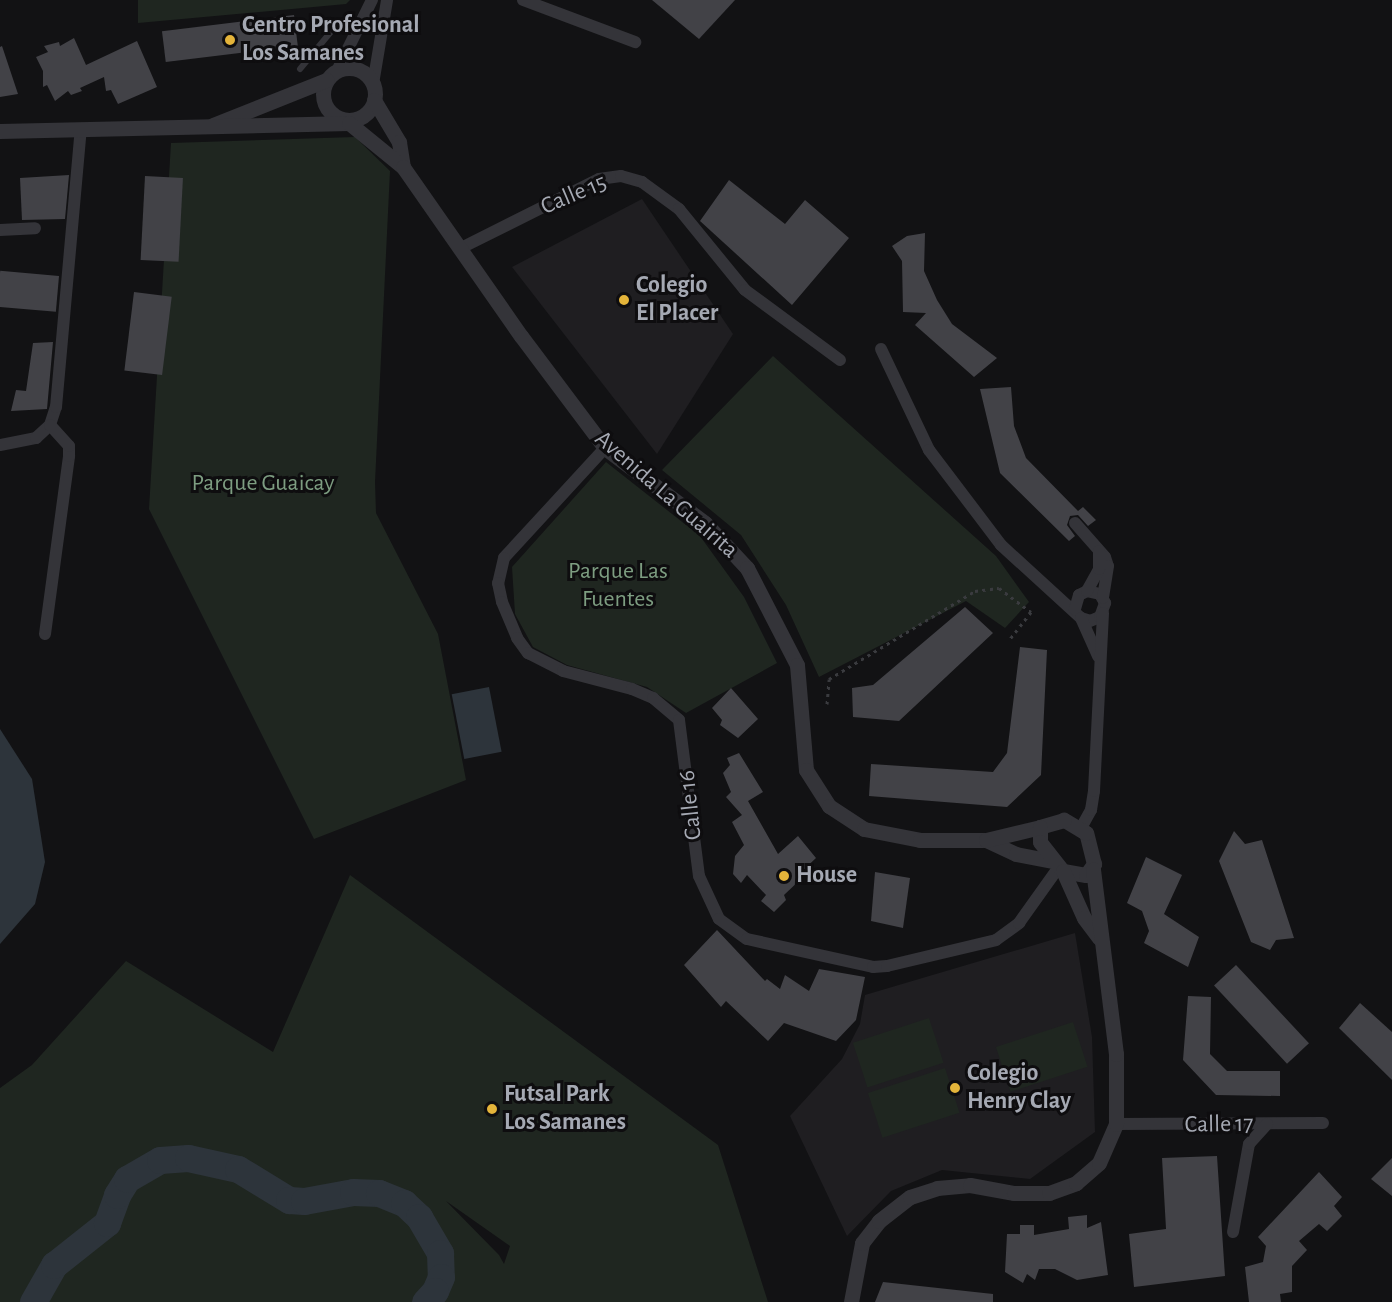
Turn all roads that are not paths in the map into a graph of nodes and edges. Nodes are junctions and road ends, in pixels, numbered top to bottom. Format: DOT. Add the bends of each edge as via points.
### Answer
graph roads {
  1 [pos="372,0"];
  2 [pos="387,0"];
  3 [pos="523,0"];
  4 [pos="359,24"];
  5 [pos="635,42"];
  6 [pos="300,69"];
  7 [pos="338,69"];
  8 [pos="326,80"];
  9 [pos="373,84"];
  10 [pos="374,100"];
  11 [pos="349,123"];
  12 [pos="213,125"];
  13 [pos="81,129"];
  14 [pos="0,131"];
  15 [pos="403,167"];
  16 [pos="35,228"];
  17 [pos="0,230"];
  18 [pos="462,248"];
  19 [pos="881,349"];
  20 [pos="840,360"];
  21 [pos="50,425"];
  22 [pos="0,445"];
  23 [pos="606,448"];
  24 [pos="1074,523"];
  25 [pos="1099,550"];
  26 [pos="1087,591"];
  27 [pos="1103,598"];
  28 [pos="1078,613"];
  29 [pos="1103,613"];
  30 [pos="45,634"];
  31 [pos="1100,660"];
  32 [pos="1040,827"];
  33 [pos="1081,828"];
  34 [pos="986,840"];
  35 [pos="1059,866"];
  36 [pos="1093,869"];
  37 [pos="1099,938"];
  38 [pos="1323,1123"];
  39 [pos="1116,1124"];
  40 [pos="1268,1124"];
  41 [pos="1233,1232"];
  42 [pos="851,1302"];
  1 -- 4 [label="street"];
  2 -- 9 [label="street"];
  3 -- 5 [label="street"];
  4 -- 6 [label="lane" via="334,28"];
  4 -- 7 [label="street"];
  7 -- 8 [label="street"];
  7 -- 9 [label="street" via="361,70"];
  8 -- 11 [label="street, Avenida La Guairita" via="322,89 326,107"];
  8 -- 12 [label="street"];
  9 -- 10 [label="street, Avenida La Guairita"];
  10 -- 11 [label="street" via="368,112"];
  10 -- 15 [label="street, Avenida La Guairita" via="399,142"];
  11 -- 12 [label="street" via="237,128"];
  11 -- 15 [label="street, Avenida La Guairita"];
  12 -- 13 [label="street"];
  13 -- 14 [label="street"];
  13 -- 21 [label="street" via="73,251 56,407"];
  15 -- 18 [label="street, Avenida La Guairita"];
  16 -- 17 [label="street"];
  18 -- 20 [label="street, Calle 15" via="599,179 621,176 642,182 680,209 745,290"];
  18 -- 23 [label="street, Avenida La Guairita" via="521,336"];
  19 -- 28 [label="street" via="929,450 1001,545"];
  21 -- 22 [label="street" via="36,438"];
  21 -- 30 [label="street" via="69,446 69,456"];
  23 -- 34 [label="street, Avenida La Guairita" via="712,530 752,575 797,665 806,770 830,806 864,829 894,836"];
  23 -- 35 [label="street, Calle 16" via="504,558 498,582 502,602 516,638 528,653 546,665 653,698 679,720 699,876 718,919 747,939 873,967 887,966 996,940 1019,923"];
  24 -- 25 [label="street"];
  25 -- 26 [label="street" via="1099,569"];
  25 -- 27 [label="street" via="1108,567"];
  26 -- 27 [label="street"];
  26 -- 28 [label="street" via="1078,595"];
  27 -- 29 [label="street"];
  28 -- 29 [label="street" via="1095,620"];
  28 -- 31 [label="street"];
  29 -- 31 [label="street"];
  31 -- 33 [label="street" via="1094,791 1091,810"];
  32 -- 33 [label="street, Avenida La Guairita" via="1064,820"];
  32 -- 34 [label="street, Avenida La Guairita"];
  32 -- 35 [label="street" via="1040,842"];
  33 -- 36 [label="street" via="1090,841"];
  34 -- 35 [label="street, Avenida La Guairita" via="1016,854"];
  35 -- 36 [label="street, Avenida La Guairita" via="1086,875"];
  35 -- 37 [label="street" via="1084,918"];
  36 -- 37 [label="street"];
  37 -- 39 [label="street" via="1116,1054"];
  38 -- 40 [label="street, Calle 17"];
  39 -- 40 [label="street, Calle 17"];
  39 -- 42 [label="street" via="1099,1163 1089,1175 1061,1191 1031,1195 952,1186 919,1193 902,1202 879,1221 862,1243"];
  40 -- 41 [label="street" via="1250,1144"];
}
